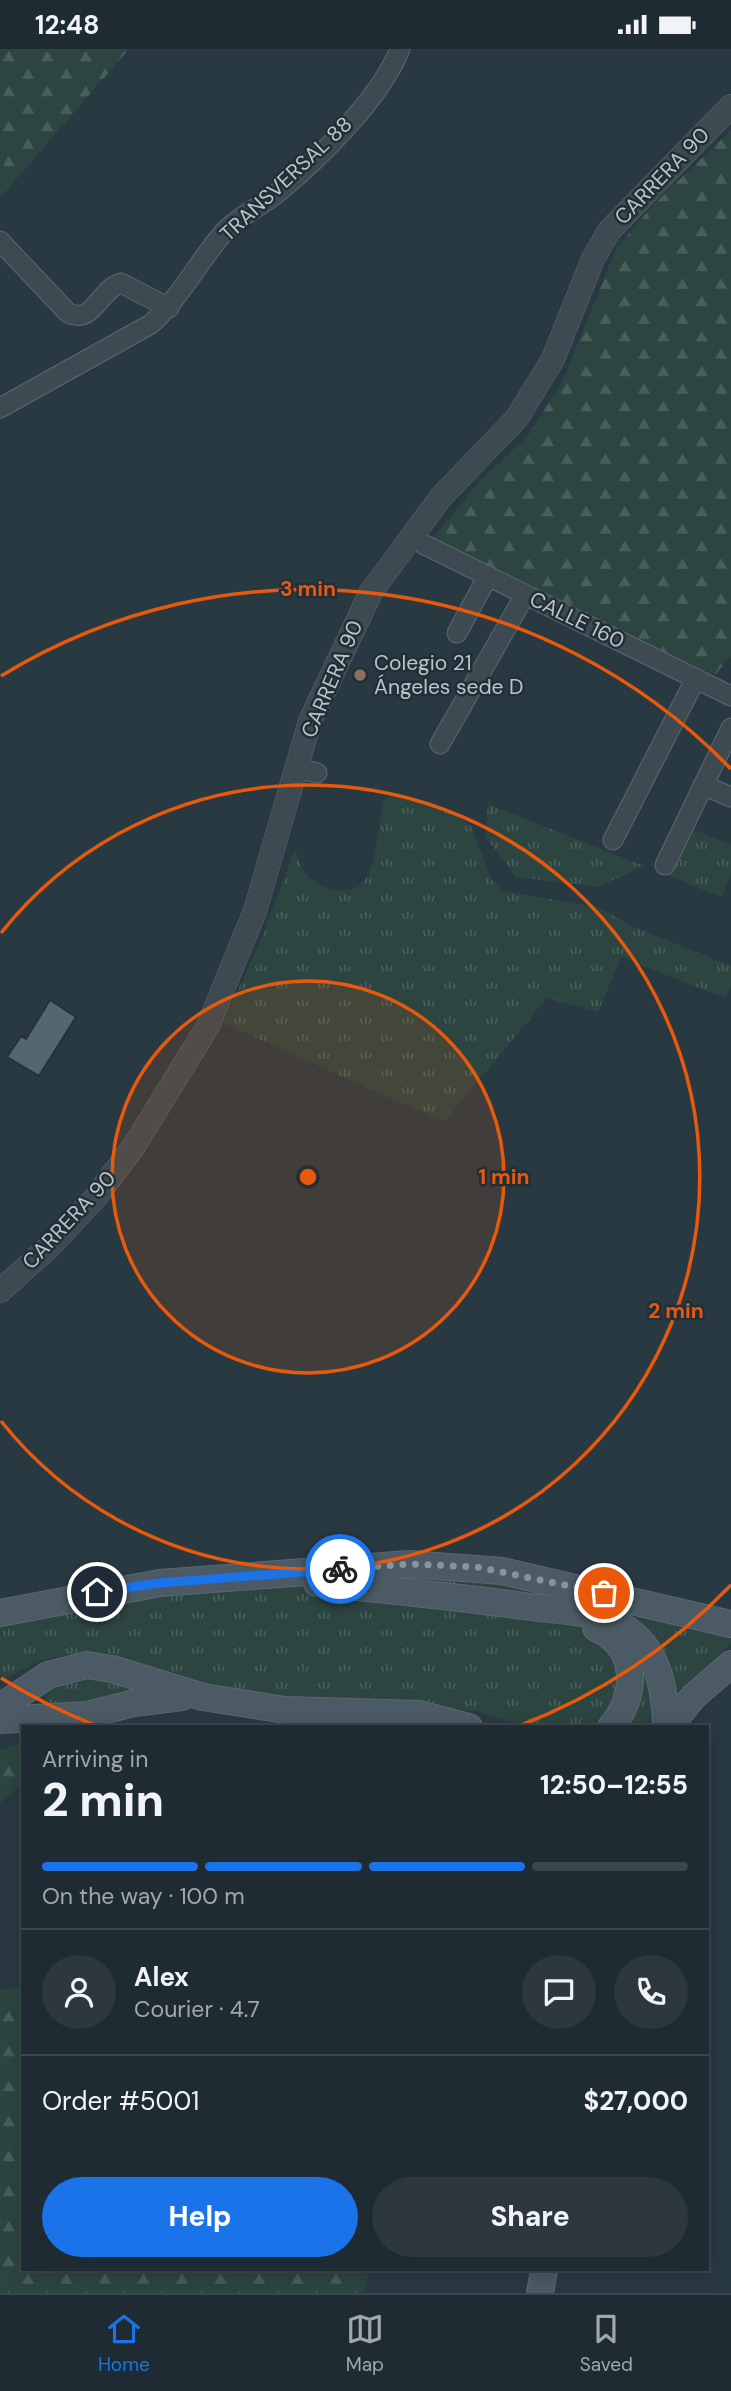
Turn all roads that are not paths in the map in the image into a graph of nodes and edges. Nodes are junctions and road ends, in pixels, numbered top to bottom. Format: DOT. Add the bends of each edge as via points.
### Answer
graph roads {
  1 [pos="400,49"];
  2 [pos="731,106"];
  3 [pos="0,241"];
  4 [pos="169,308"];
  5 [pos="0,408"];
  6 [pos="423,544"];
  7 [pos="488,576"];
  8 [pos="525,595"];
  9 [pos="457,633"];
  10 [pos="696,678"];
  11 [pos="731,696"];
  12 [pos="731,728"];
  13 [pos="440,744"];
  14 [pos="703,785"];
  15 [pos="731,797"];
  16 [pos="613,840"];
  17 [pos="665,865"];
  18 [pos="0,1291"];
  19 [pos="242,1575"];
  20 [pos="496,1602"];
  21 [pos="0,1613"];
  22 [pos="731,1624"];
  23 [pos="731,1664"];
  24 [pos="203,1697"];
  25 [pos="0,1707"];
  26 [pos="0,1720"];
  27 [pos="461,1725"];
  28 [pos="612,1725"];
  29 [pos="667,1725"];
  30 [pos="669,1725"];
  31 [pos="544,2271"];
  32 [pos="540,2293"];
  1 -- 4 [label="street, TRANSVERSAL 88" via="390,74 354,118 280,191 224,233"];
  2 -- 18 [label="street, CARRERA 90" via="609,231 553,359 517,418 441,497 371,592 310,721 307,771 208,1026 134,1146 96,1197 50,1247"];
  3 -- 4 [label="street" via="76,317 87,315 111,286 121,283"];
  4 -- 5 [label="street, TRANSVERSAL 88" via="151,324"];
  6 -- 7 [label="street, CALLE 160"];
  7 -- 8 [label="street, CALLE 160"];
  7 -- 9 [label="street"];
  8 -- 10 [label="street, CALLE 160"];
  8 -- 13 [label="street"];
  10 -- 11 [label="street, CALLE 160"];
  10 -- 16 [label="street"];
  12 -- 14 [label="street"];
  14 -- 15 [label="street"];
  14 -- 17 [label="street"];
  19 -- 20 [label="main road"];
  19 -- 21 [label="main road" via="97,1592"];
  19 -- 22 [label="main road" via="410,1564 477,1567"];
  20 -- 28 [label="main road" via="585,1624 613,1638 627,1659 630,1690 627,1704"];
  20 -- 29 [label="main road" via="580,1614 630,1631 656,1665"];
  23 -- 30 [label="main road"];
  24 -- 25 [label="main road" via="88,1665 48,1675"];
  24 -- 26 [label="main road" via="147,1701 87,1715"];
  24 -- 27 [label="main road" via="285,1710 419,1714"];
  31 -- 32 [label="main road"];
}
